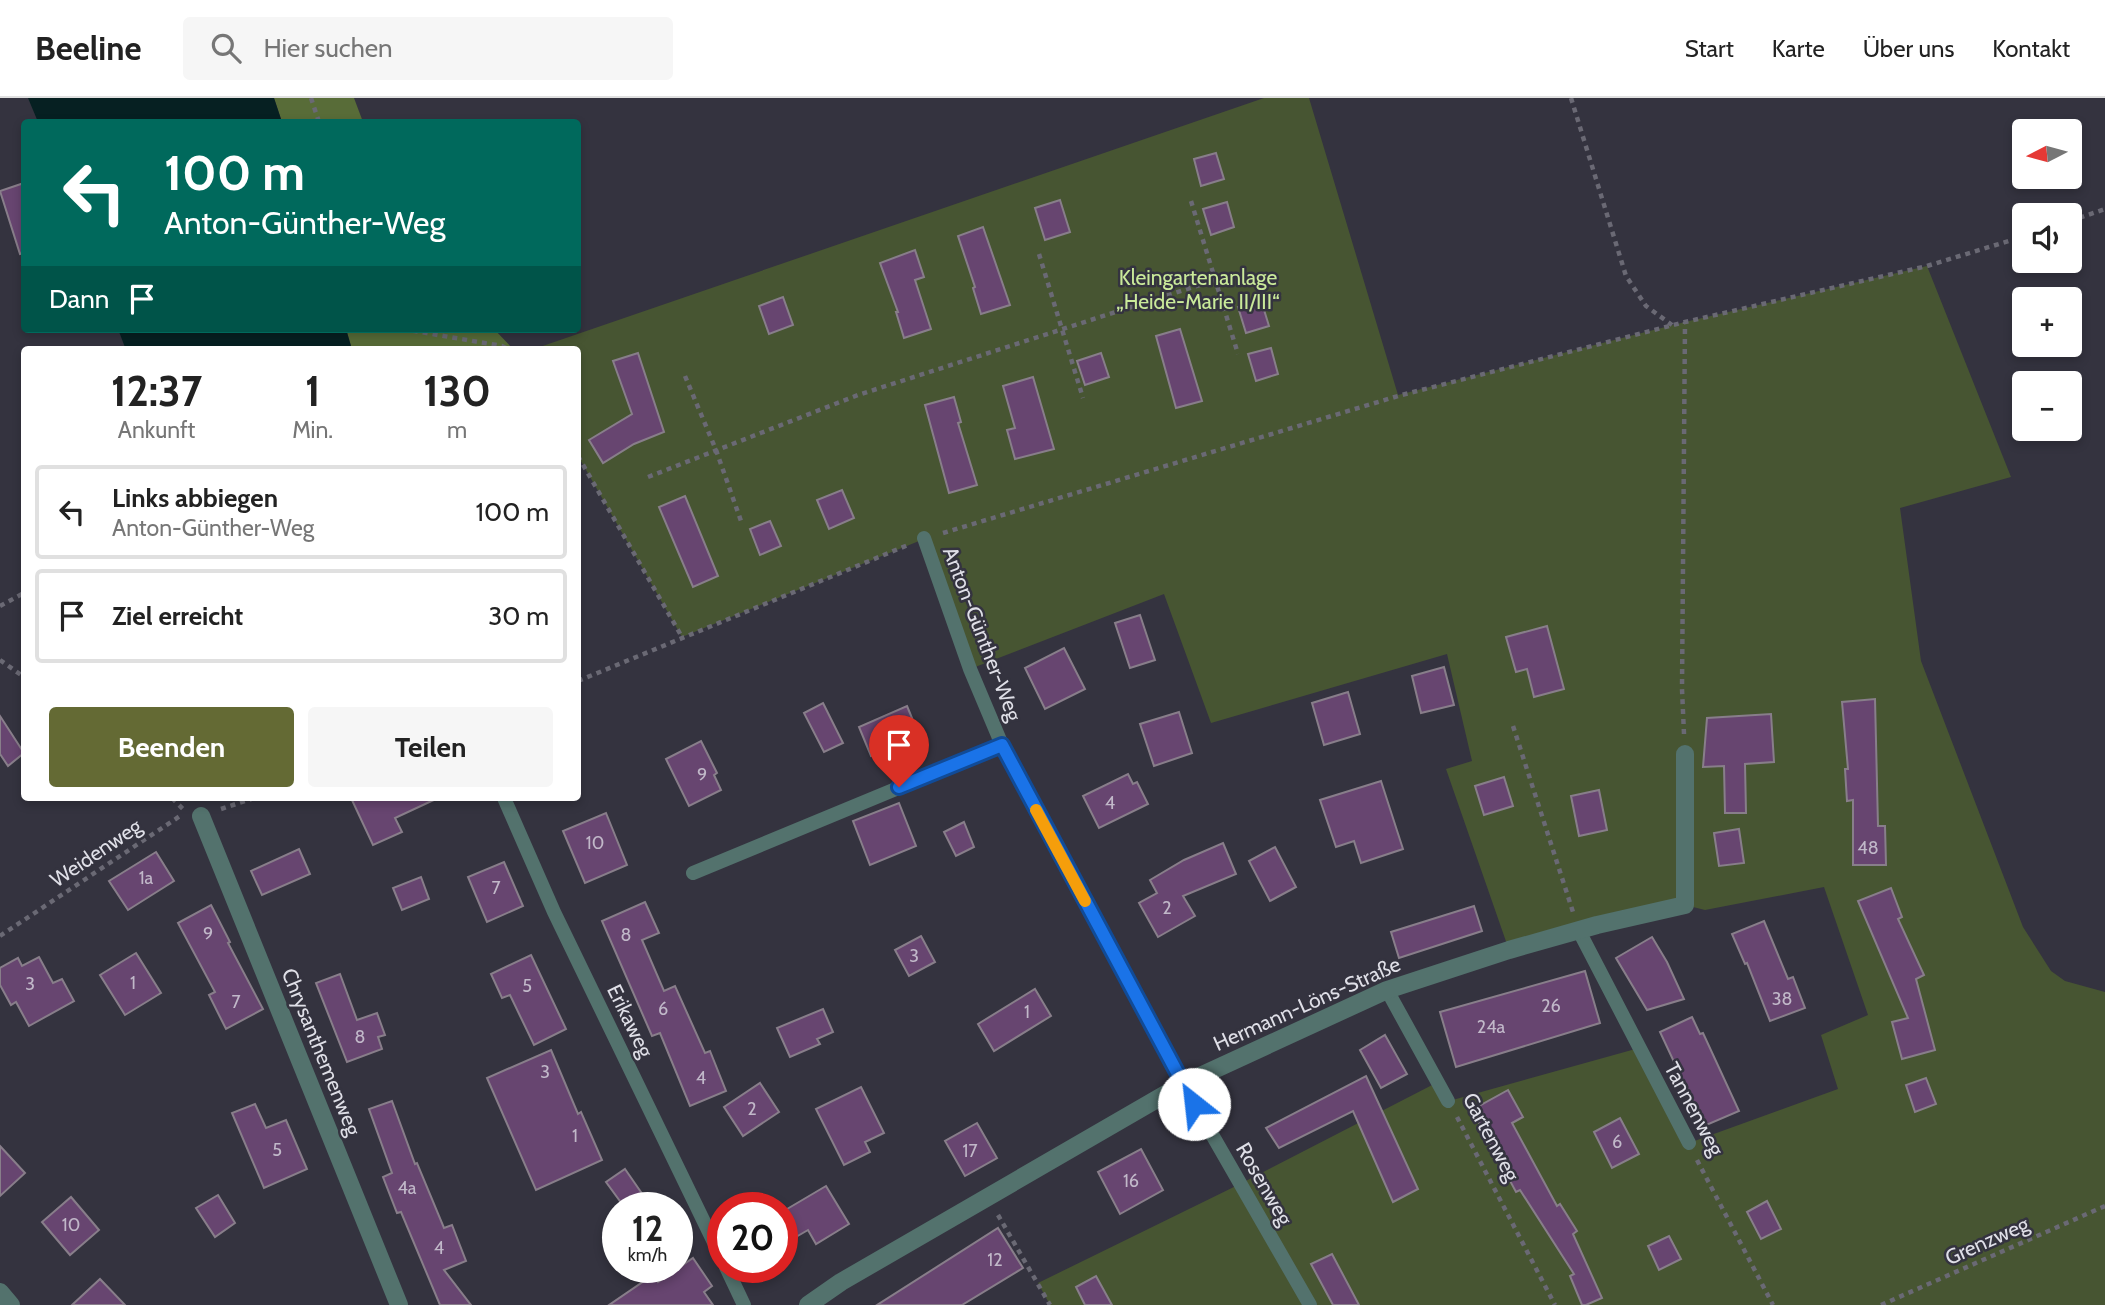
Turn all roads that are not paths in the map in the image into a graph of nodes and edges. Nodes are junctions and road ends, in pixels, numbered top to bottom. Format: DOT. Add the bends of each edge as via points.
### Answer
graph roads {
  1 [pos="924,538"];
  2 [pos="1002,745"];
  3 [pos="1685,754"];
  4 [pos="505,801"];
  5 [pos="201,816"];
  6 [pos="693,873"];
  7 [pos="1579,932"];
  8 [pos="1387,990"];
  9 [pos="1183,1084"];
  10 [pos="1448,1101"];
  11 [pos="1689,1143"];
  12 [pos="707,1228"];
  13 [pos="734,1283"];
  14 [pos="0,1292"];
  15 [pos="11,1305"];
  16 [pos="399,1305"];
  17 [pos="744,1305"];
  18 [pos="808,1305"];
  19 [pos="1310,1305"];
  1 -- 2 [label="lane, Anton-Günther-Weg"];
  2 -- 6 [label="lane, Anton-Günther-Weg"];
  2 -- 9 [label="lane, Anton-Günther-Weg"];
  3 -- 7 [label="street, Hermann-Löns-Straße" via="1685,905"];
  4 -- 12 [label="lane, Erikaweg"];
  5 -- 16 [label="street, Chrysanthemenweg"];
  7 -- 8 [label="street, Hermann-Löns-Straße"];
  7 -- 11 [label="lane, Tannenweg"];
  8 -- 9 [label="street, Hermann-Löns-Straße"];
  8 -- 10 [label="lane, Gartenweg"];
  9 -- 18 [label="street, Hermann-Löns-Straße"];
  9 -- 19 [label="lane, Rosenweg"];
  13 -- 17 [label="lane"];
  14 -- 15 [label="street"];
}
